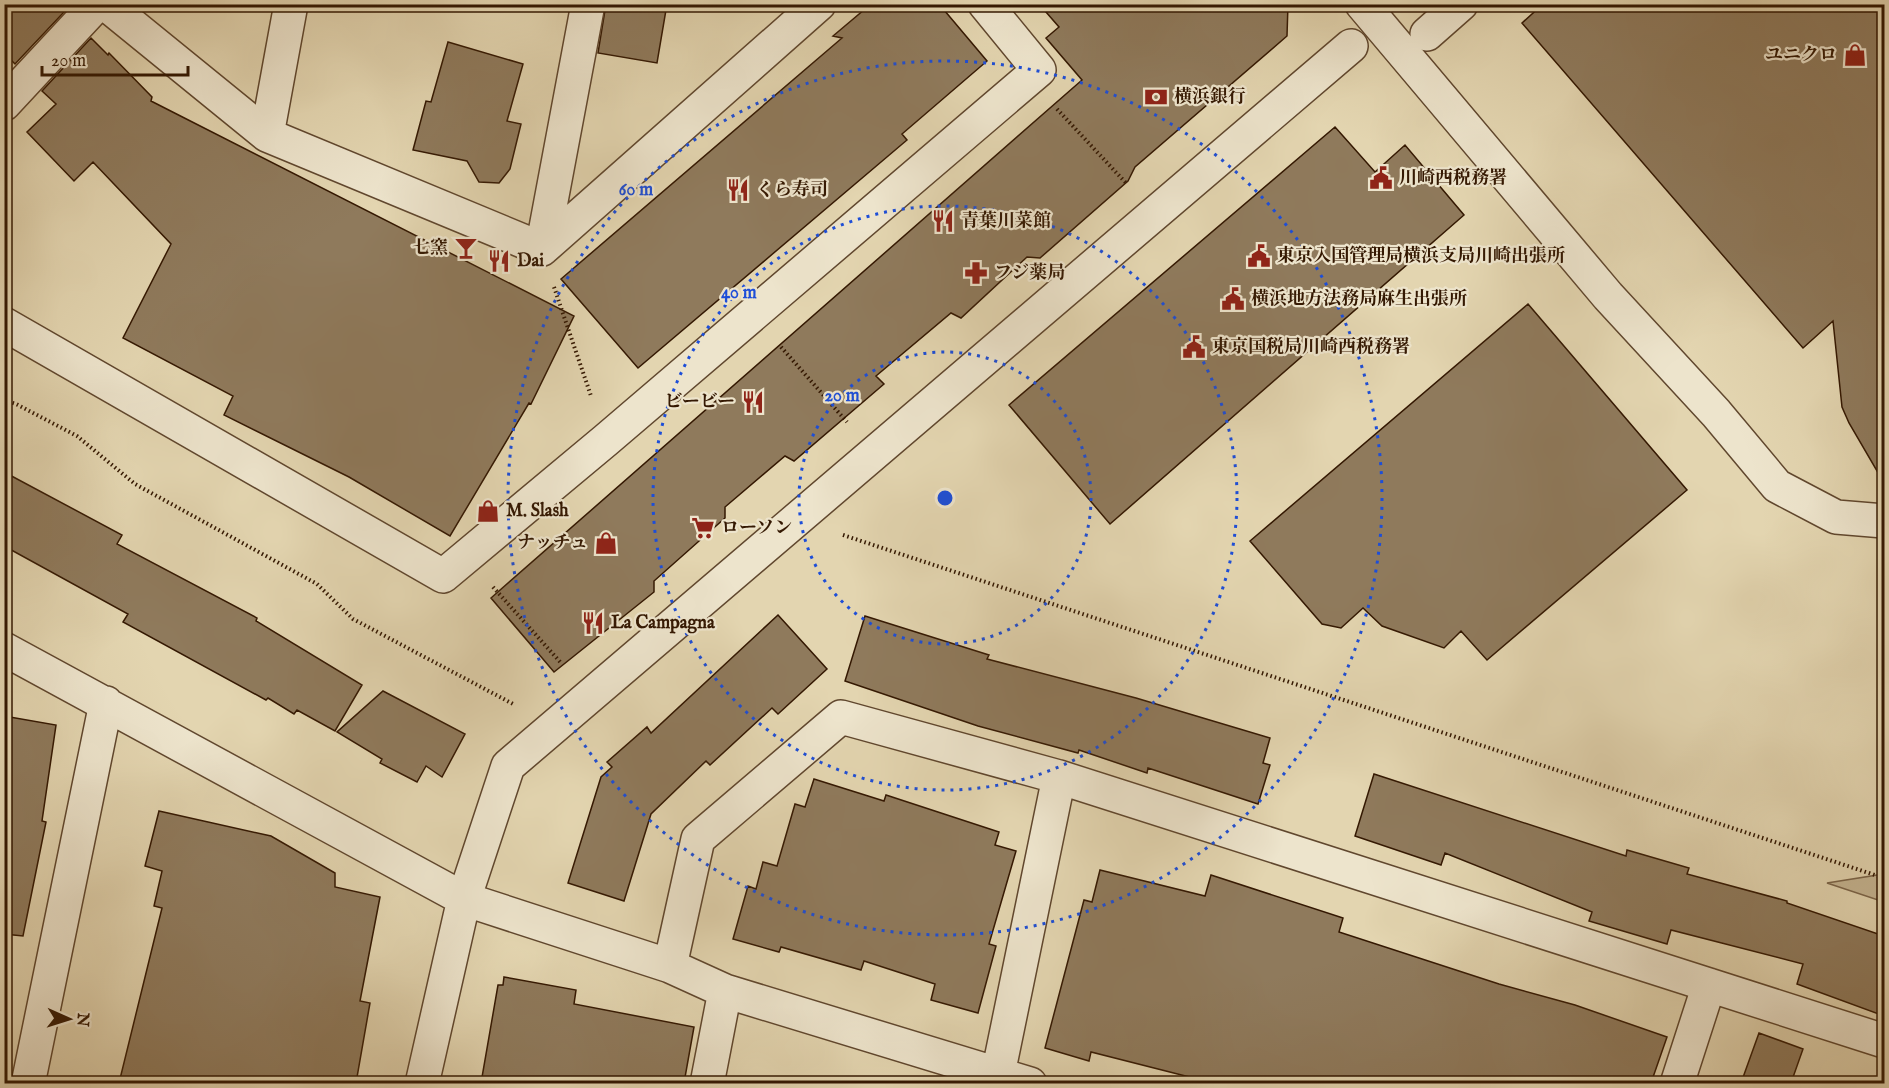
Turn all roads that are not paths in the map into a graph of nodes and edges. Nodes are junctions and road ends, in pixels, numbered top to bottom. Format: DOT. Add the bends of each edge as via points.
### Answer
graph roads {
  1 [pos="97,4"];
  2 [pos="106,4"];
  3 [pos="291,4"];
  4 [pos="588,4"];
  5 [pos="819,4"];
  6 [pos="985,4"];
  7 [pos="1362,4"];
  8 [pos="1461,4"];
  9 [pos="1427,34"];
  10 [pos="1351,46"];
  11 [pos="4,104"];
  12 [pos="267,135"];
  13 [pos="542,249"];
  14 [pos="4,324"];
  15 [pos="1884,521"];
  16 [pos="4,649"];
  17 [pos="106,703"];
  18 [pos="1059,777"];
  19 [pos="464,899"];
  20 [pos="670,966"];
  21 [pos="1709,986"];
  22 [pos="725,991"];
  23 [pos="1884,1041"];
  24 [pos="997,1078"];
  25 [pos="28,1083"];
  26 [pos="422,1083"];
  27 [pos="707,1083"];
  28 [pos="1030,1083"];
  29 [pos="1677,1083"];
  1 -- 11 [label="street"];
  2 -- 12 [label="street"];
  3 -- 12 [label="street"];
  4 -- 13 [label="street"];
  5 -- 13 [label="street"];
  6 -- 14 [label="street" via="1039,69 1035,74 443,576"];
  7 -- 15 [label="street" via="1608,296 1777,486 1836,517"];
  8 -- 9 [label="street"];
  10 -- 19 [label="street" via="508,766"];
  12 -- 13 [label="street"];
  16 -- 17 [label="street"];
  17 -- 19 [label="street"];
  17 -- 25 [label="street"];
  18 -- 20 [label="street" via="841,717 698,838"];
  18 -- 21 [label="street"];
  18 -- 24 [label="street"];
  19 -- 20 [label="street"];
  19 -- 26 [label="street"];
  20 -- 22 [label="street"];
  21 -- 23 [label="street"];
  21 -- 29 [label="street"];
  22 -- 24 [label="street"];
  22 -- 27 [label="street"];
  24 -- 28 [label="street"];
}
